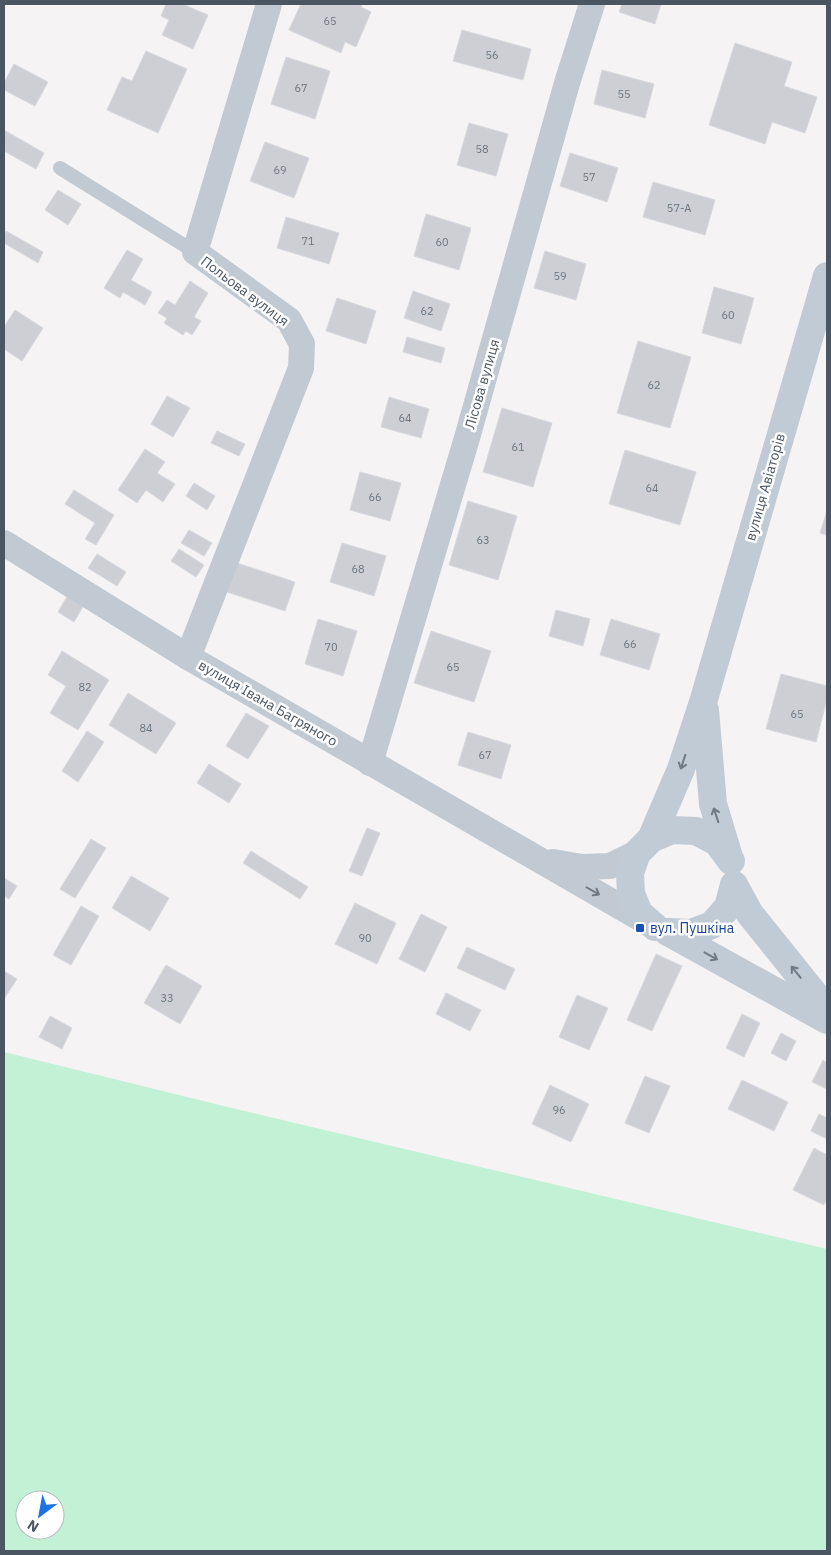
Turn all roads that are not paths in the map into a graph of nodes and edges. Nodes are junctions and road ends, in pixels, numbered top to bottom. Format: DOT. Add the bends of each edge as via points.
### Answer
graph roads {
  1 [pos="269,4"];
  2 [pos="592,4"];
  3 [pos="60,168"];
  4 [pos="194,252"];
  5 [pos="827,276"];
  6 [pos="4,543"];
  7 [pos="188,656"];
  8 [pos="704,699"];
  9 [pos="370,763"];
  10 [pos="644,846"];
  11 [pos="535,858"];
  12 [pos="732,873"];
  13 [pos="662,930"];
  14 [pos="827,1010"];
  15 [pos="827,1020"];
  1 -- 4 [label="street, Польова вулиця"];
  2 -- 9 [label="street, Лісова вулиця"];
  3 -- 4 [label="lane"];
  4 -- 7 [label="street, Польова вулиця" via="289,320 302,344 302,352 301,368"];
  5 -- 8 [label="main road, вулиця Авіаторів"];
  6 -- 7 [label="street, вулиця Івана Багряного"];
  7 -- 9 [label="street, вулиця Івана Багряного"];
  8 -- 10 [label="main road, вулиця Авіаторів, one-way" via="681,769"];
  12 -- 8 [label="main road, вулиця Авіаторів, one-way" via="712,804"];
  9 -- 11 [label="street, вулиця Івана Багряного"];
  10 -- 11 [label="street, вулиця Івана Багряного" via="610,866 582,867"];
  10 -- 12 [label="main road" via="672,830 696,831 717,842"];
  10 -- 13 [label="main road" via="630,873 630,894 639,913"];
  11 -- 13 [label="street, вулиця Івана Багряного, one-way"];
  12 -- 13 [label="main road" via="728,907 712,925 691,933"];
  14 -- 12 [label="main road, one-way" via="750,914"];
  13 -- 15 [label="main road, вулиця Івана Багряного, one-way"];
}
